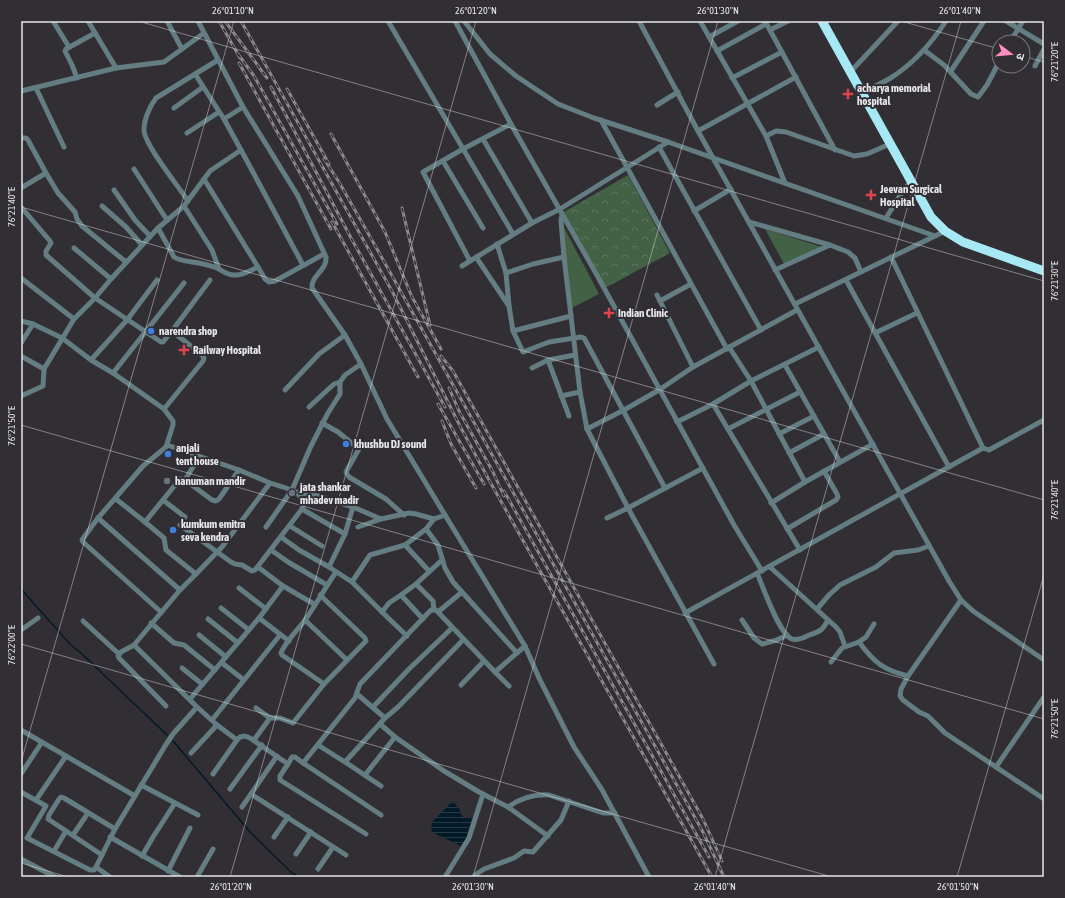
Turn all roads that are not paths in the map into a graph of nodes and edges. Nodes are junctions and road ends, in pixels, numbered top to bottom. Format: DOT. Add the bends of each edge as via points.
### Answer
graph roads {
  1 [pos="53,21"];
  2 [pos="88,21"];
  3 [pos="167,21"];
  4 [pos="198,21"];
  5 [pos="388,21"];
  6 [pos="456,21"];
  7 [pos="464,21"];
  8 [pos="639,21"];
  9 [pos="700,21"];
  10 [pos="738,21"];
  11 [pos="788,21"];
  12 [pos="822,21"];
  13 [pos="828,21"];
  14 [pos="898,21"];
  15 [pos="946,21"];
  16 [pos="984,21"];
  17 [pos="1006,21"];
  18 [pos="1023,21"];
  19 [pos="766,22"];
  20 [pos="1018,29"];
  21 [pos="770,30"];
  22 [pos="95,33"];
  23 [pos="204,33"];
  24 [pos="1015,34"];
  25 [pos="709,37"];
  26 [pos="1044,44"];
  27 [pos="69,47"];
  28 [pos="182,49"];
  29 [pos="1044,49"];
  30 [pos="924,50"];
  31 [pos="717,51"];
  32 [pos="782,52"];
  33 [pos="218,60"];
  34 [pos="1035,66"];
  35 [pos="116,68"];
  36 [pos="854,68"];
  37 [pos="950,71"];
  38 [pos="195,74"];
  39 [pos="993,74"];
  40 [pos="796,77"];
  41 [pos="77,78"];
  42 [pos="732,78"];
  43 [pos="203,87"];
  44 [pos="36,88"];
  45 [pos="866,90"];
  46 [pos="21,91"];
  47 [pos="678,92"];
  48 [pos="747,104"];
  49 [pos="657,105"];
  50 [pos="243,107"];
  51 [pos="174,108"];
  52 [pos="220,112"];
  53 [pos="224,119"];
  54 [pos="601,120"];
  55 [pos="511,124"];
  56 [pos="698,131"];
  57 [pos="187,133"];
  58 [pos="766,136"];
  59 [pos="21,138"];
  60 [pos="483,139"];
  61 [pos="668,142"];
  62 [pos="890,144"];
  63 [pos="64,147"];
  64 [pos="658,147"];
  65 [pos="463,149"];
  66 [pos="241,150"];
  67 [pos="835,150"];
  68 [pos="713,158"];
  69 [pos="443,161"];
  70 [pos="626,166"];
  71 [pos="134,169"];
  72 [pos="46,173"];
  73 [pos="204,179"];
  74 [pos="911,181"];
  75 [pos="785,183"];
  76 [pos="21,188"];
  77 [pos="730,189"];
  78 [pos="114,190"];
  79 [pos="188,201"];
  80 [pos="102,206"];
  81 [pos="184,206"];
  82 [pos="22,207"];
  83 [pos="560,208"];
  84 [pos="694,210"];
  85 [pos="562,214"];
  86 [pos="886,218"];
  87 [pos="135,220"];
  88 [pos="167,220"];
  89 [pos="748,222"];
  90 [pos="532,223"];
  91 [pos="126,227"];
  92 [pos="158,228"];
  93 [pos="484,228"];
  94 [pos="942,228"];
  95 [pos="513,234"];
  96 [pos="150,236"];
  97 [pos="935,236"];
  98 [pos="497,244"];
  99 [pos="142,245"];
  100 [pos="830,245"];
  101 [pos="74,248"];
  102 [pos="324,254"];
  103 [pos="476,257"];
  104 [pos="564,257"];
  105 [pos="891,258"];
  106 [pos="470,261"];
  107 [pos="126,262"];
  108 [pos="304,265"];
  109 [pos="462,266"];
  110 [pos="258,267"];
  111 [pos="218,269"];
  112 [pos="776,270"];
  113 [pos="1044,271"];
  114 [pos="861,272"];
  115 [pos="506,273"];
  116 [pos="21,278"];
  117 [pos="111,279"];
  118 [pos="157,280"];
  119 [pos="210,280"];
  120 [pos="846,280"];
  121 [pos="184,283"];
  122 [pos="691,284"];
  123 [pos="656,295"];
  124 [pos="95,298"];
  125 [pos="660,301"];
  126 [pos="509,306"];
  127 [pos="796,307"];
  128 [pos="917,313"];
  129 [pos="571,316"];
  130 [pos="74,319"];
  131 [pos="127,320"];
  132 [pos="21,321"];
  133 [pos="33,324"];
  134 [pos="761,330"];
  135 [pos="172,331"];
  136 [pos="513,331"];
  137 [pos="145,332"];
  138 [pos="875,333"];
  139 [pos="345,335"];
  140 [pos="62,338"];
  141 [pos="574,338"];
  142 [pos="21,343"];
  143 [pos="728,348"];
  144 [pos="819,348"];
  145 [pos="575,355"];
  146 [pos="21,356"];
  147 [pos="91,360"];
  148 [pos="548,360"];
  149 [pos="361,364"];
  150 [pos="785,365"];
  151 [pos="693,367"];
  152 [pos="532,368"];
  153 [pos="44,369"];
  154 [pos="113,374"];
  155 [pos="751,381"];
  156 [pos="340,382"];
  157 [pos="285,390"];
  158 [pos="659,390"];
  159 [pos="580,392"];
  160 [pos="800,392"];
  161 [pos="21,396"];
  162 [pos="561,396"];
  163 [pos="713,404"];
  164 [pos="309,407"];
  165 [pos="766,408"];
  166 [pos="164,409"];
  167 [pos="624,410"];
  168 [pos="569,416"];
  169 [pos="814,416"];
  170 [pos="1044,420"];
  171 [pos="677,422"];
  172 [pos="322,423"];
  173 [pos="587,429"];
  174 [pos="728,429"];
  175 [pos="779,434"];
  176 [pos="824,434"];
  177 [pos="873,444"];
  178 [pos="168,445"];
  179 [pos="983,448"];
  180 [pos="790,453"];
  181 [pos="199,457"];
  182 [pos="840,462"];
  183 [pos="949,467"];
  184 [pos="702,468"];
  185 [pos="238,470"];
  186 [pos="824,472"];
  187 [pos="185,480"];
  188 [pos="805,482"];
  189 [pos="270,483"];
  190 [pos="665,488"];
  191 [pos="294,491"];
  192 [pos="900,494"];
  193 [pos="116,499"];
  194 [pos="163,500"];
  195 [pos="771,503"];
  196 [pos="353,507"];
  197 [pos="628,508"];
  198 [pos="302,510"];
  199 [pos="404,515"];
  200 [pos="445,515"];
  201 [pos="185,517"];
  202 [pos="98,518"];
  203 [pos="607,518"];
  204 [pos="381,519"];
  205 [pos="434,519"];
  206 [pos="145,522"];
  207 [pos="180,525"];
  208 [pos="290,526"];
  209 [pos="266,527"];
  210 [pos="358,528"];
  211 [pos="426,529"];
  212 [pos="787,529"];
  213 [pos="345,534"];
  214 [pos="281,537"];
  215 [pos="405,545"];
  216 [pos="322,546"];
  217 [pos="929,546"];
  218 [pos="271,550"];
  219 [pos="800,550"];
  220 [pos="217,552"];
  221 [pos="442,560"];
  222 [pos="258,567"];
  223 [pos="330,567"];
  224 [pos="770,567"];
  225 [pos="429,571"];
  226 [pos="336,572"];
  227 [pos="760,572"];
  228 [pos="196,574"];
  229 [pos="352,582"];
  230 [pos="416,584"];
  231 [pos="327,585"];
  232 [pos="283,586"];
  233 [pos="239,588"];
  234 [pos="180,590"];
  235 [pos="462,592"];
  236 [pos="320,595"];
  237 [pos="401,595"];
  238 [pos="961,600"];
  239 [pos="314,604"];
  240 [pos="220,608"];
  241 [pos="266,609"];
  242 [pos="817,609"];
  243 [pos="436,611"];
  244 [pos="161,612"];
  245 [pos="382,612"];
  246 [pos="685,613"];
  247 [pos="38,618"];
  248 [pos="259,618"];
  249 [pos="208,619"];
  250 [pos="423,619"];
  251 [pos="306,620"];
  252 [pos="742,620"];
  253 [pos="828,620"];
  254 [pos="83,621"];
  255 [pos="151,623"];
  256 [pos="874,624"];
  257 [pos="452,628"];
  258 [pos="21,630"];
  259 [pos="249,630"];
  260 [pos="199,635"];
  261 [pos="280,635"];
  262 [pos="786,635"];
  263 [pos="408,636"];
  264 [pos="463,640"];
  265 [pos="289,641"];
  266 [pos="238,642"];
  267 [pos="859,642"];
  268 [pos="134,645"];
  269 [pos="525,646"];
  270 [pos="845,646"];
  271 [pos="517,653"];
  272 [pos="119,654"];
  273 [pos="226,657"];
  274 [pos="347,660"];
  275 [pos="1044,660"];
  276 [pos="484,661"];
  277 [pos="831,662"];
  278 [pos="222,663"];
  279 [pos="714,664"];
  280 [pos="182,668"];
  281 [pos="216,670"];
  282 [pos="495,672"];
  283 [pos="908,676"];
  284 [pos="244,680"];
  285 [pos="202,684"];
  286 [pos="324,684"];
  287 [pos="461,685"];
  288 [pos="509,686"];
  289 [pos="357,694"];
  290 [pos="1044,697"];
  291 [pos="190,699"];
  292 [pos="166,706"];
  293 [pos="197,707"];
  294 [pos="373,707"];
  295 [pos="256,708"];
  296 [pos="270,718"];
  297 [pos="385,718"];
  298 [pos="212,720"];
  299 [pos="380,724"];
  300 [pos="218,725"];
  301 [pos="21,730"];
  302 [pos="395,737"];
  303 [pos="237,740"];
  304 [pos="254,740"];
  305 [pos="42,742"];
  306 [pos="262,745"];
  307 [pos="318,745"];
  308 [pos="192,753"];
  309 [pos="66,756"];
  310 [pos="277,756"];
  311 [pos="344,762"];
  312 [pos="304,763"];
  313 [pos="288,764"];
  314 [pos="996,767"];
  315 [pos="21,774"];
  316 [pos="213,774"];
  317 [pos="364,775"];
  318 [pos="141,785"];
  319 [pos="381,786"];
  320 [pos="230,788"];
  321 [pos="21,792"];
  322 [pos="251,794"];
  323 [pos="482,794"];
  324 [pos="135,796"];
  325 [pos="1044,799"];
  326 [pos="36,800"];
  327 [pos="569,801"];
  328 [pos="175,803"];
  329 [pos="46,806"];
  330 [pos="242,807"];
  331 [pos="508,807"];
  332 [pos="52,809"];
  333 [pos="88,813"];
  334 [pos="615,813"];
  335 [pos="198,814"];
  336 [pos="381,815"];
  337 [pos="288,817"];
  338 [pos="190,828"];
  339 [pos="114,829"];
  340 [pos="66,831"];
  341 [pos="311,832"];
  342 [pos="366,834"];
  343 [pos="21,835"];
  344 [pos="73,835"];
  345 [pos="548,836"];
  346 [pos="110,837"];
  347 [pos="274,837"];
  348 [pos="27,838"];
  349 [pos="333,847"];
  350 [pos="213,849"];
  351 [pos="54,851"];
  352 [pos="296,854"];
  353 [pos="102,855"];
  354 [pos="346,855"];
  355 [pos="142,856"];
  356 [pos="21,859"];
  357 [pos="96,867"];
  358 [pos="318,869"];
  359 [pos="168,870"];
  360 [pos="475,875"];
  361 [pos="55,877"];
  362 [pos="111,877"];
  363 [pos="180,877"];
  364 [pos="197,877"];
  365 [pos="445,877"];
  366 [pos="649,877"];
  1 -- 27 [label="street"];
  2 -- 22 [label="street"];
  3 -- 28 [label="street"];
  4 -- 23 [label="street"];
  5 -- 65 [label="street"];
  6 -- 55 [label="street"];
  7 -- 54 [label="street" via="490,54 516,76 558,104"];
  8 -- 47 [label="street"];
  9 -- 25 [label="street"];
  10 -- 25 [label="street"];
  11 -- 21 [label="street"];
  12 -- 62 [label="highway"];
  13 -- 36 [label="highway"];
  14 -- 36 [label="street"];
  15 -- 30 [label="street"];
  16 -- 37 [label="street"];
  17 -- 20 [label="street"];
  18 -- 20 [label="street"];
  19 -- 21 [label="street"];
  19 -- 31 [label="street"];
  20 -- 24 [label="street"];
  20 -- 26 [label="street"];
  21 -- 32 [label="street"];
  22 -- 27 [label="street"];
  22 -- 35 [label="street"];
  23 -- 28 [label="street"];
  23 -- 33 [label="street"];
  25 -- 31 [label="street"];
  27 -- 41 [label="street" via="65,51"];
  28 -- 35 [label="street" via="164,62"];
  29 -- 34 [label="street"];
  30 -- 37 [label="street"];
  30 -- 45 [label="street" via="889,79"];
  31 -- 42 [label="street"];
  32 -- 40 [label="street"];
  32 -- 42 [label="street"];
  33 -- 38 [label="street"];
  33 -- 50 [label="street"];
  35 -- 41 [label="street"];
  36 -- 45 [label="highway"];
  37 -- 39 [label="street" via="971,94 978,97"];
  38 -- 43 [label="street"];
  38 -- 79 [label="street" via="156,98 144,129 145,137"];
  40 -- 48 [label="street"];
  40 -- 67 [label="street"];
  41 -- 44 [label="street"];
  42 -- 48 [label="street"];
  43 -- 51 [label="street"];
  43 -- 52 [label="street"];
  44 -- 46 [label="street"];
  44 -- 63 [label="street"];
  45 -- 94 [label="highway"];
  47 -- 49 [label="street"];
  47 -- 56 [label="street"];
  48 -- 56 [label="street"];
  48 -- 58 [label="street"];
  50 -- 53 [label="street"];
  50 -- 102 [label="street" via="298,196"];
  52 -- 53 [label="street"];
  52 -- 57 [label="street"];
  53 -- 66 [label="street"];
  54 -- 61 [label="street"];
  54 -- 70 [label="street"];
  55 -- 60 [label="street"];
  55 -- 83 [label="street"];
  56 -- 68 [label="street"];
  58 -- 67 [label="street" via="776,131 786,132"];
  58 -- 75 [label="street"];
  59 -- 72 [label="street" via="28,140"];
  60 -- 65 [label="street"];
  60 -- 90 [label="street"];
  61 -- 64 [label="street"];
  61 -- 68 [label="street"];
  62 -- 67 [label="street" via="867,154 854,156"];
  62 -- 74 [label="highway"];
  64 -- 70 [label="street"];
  64 -- 84 [label="street"];
  65 -- 69 [label="street"];
  65 -- 95 [label="street"];
  66 -- 73 [label="street" via="210,171"];
  66 -- 108 [label="street"];
  68 -- 75 [label="street"];
  68 -- 77 [label="street"];
  69 -- 93 [label="street"];
  69 -- 106 [label="street" via="423,172"];
  70 -- 83 [label="street"];
  70 -- 122 [label="street"];
  71 -- 88 [label="street"];
  72 -- 76 [label="street"];
  72 -- 107 [label="street" via="58,193 75,212 82,226"];
  73 -- 79 [label="street"];
  73 -- 110 [label="street"];
  74 -- 86 [label="street"];
  74 -- 94 [label="highway" via="931,217"];
  75 -- 86 [label="street"];
  77 -- 84 [label="street"];
  77 -- 89 [label="street"];
  78 -- 87 [label="street"];
  79 -- 81 [label="street"];
  80 -- 91 [label="street"];
  81 -- 88 [label="street"];
  81 -- 111 [label="street" via="212,250"];
  82 -- 124 [label="street" via="50,241 46,255"];
  83 -- 85 [label="street"];
  83 -- 90 [label="street"];
  84 -- 134 [label="street"];
  85 -- 104 [label="street"];
  85 -- 158 [label="street"];
  86 -- 97 [label="street"];
  87 -- 91 [label="street"];
  87 -- 96 [label="street"];
  88 -- 92 [label="street"];
  89 -- 100 [label="street"];
  89 -- 112 [label="street"];
  90 -- 95 [label="street"];
  91 -- 99 [label="street"];
  92 -- 96 [label="street"];
  92 -- 111 [label="street" via="174,257"];
  94 -- 97 [label="street"];
  94 -- 113 [label="highway" via="963,242"];
  95 -- 98 [label="street"];
  96 -- 99 [label="street"];
  97 -- 105 [label="street"];
  98 -- 103 [label="street"];
  98 -- 115 [label="street"];
  99 -- 107 [label="street"];
  100 -- 112 [label="street"];
  100 -- 114 [label="street" via="852,254"];
  101 -- 117 [label="street"];
  102 -- 108 [label="street"];
  102 -- 139 [label="street" via="326,263 312,282 312,288"];
  103 -- 106 [label="street"];
  103 -- 126 [label="street"];
  104 -- 115 [label="street"];
  104 -- 129 [label="street"];
  105 -- 114 [label="street"];
  105 -- 128 [label="street"];
  106 -- 109 [label="street"];
  107 -- 117 [label="street"];
  108 -- 110 [label="street" via="272,282 265,279"];
  110 -- 111 [label="street" via="236,276"];
  112 -- 127 [label="street"];
  114 -- 120 [label="street"];
  115 -- 126 [label="street"];
  116 -- 130 [label="street"];
  117 -- 124 [label="street"];
  118 -- 131 [label="street"];
  119 -- 135 [label="street"];
  120 -- 127 [label="street"];
  120 -- 138 [label="street"];
  121 -- 137 [label="street"];
  122 -- 125 [label="street"];
  122 -- 143 [label="street"];
  123 -- 125 [label="street"];
  124 -- 130 [label="street"];
  124 -- 131 [label="street"];
  125 -- 151 [label="street"];
  126 -- 136 [label="street"];
  127 -- 134 [label="street"];
  127 -- 144 [label="street"];
  128 -- 138 [label="street"];
  128 -- 179 [label="street"];
  129 -- 136 [label="street"];
  129 -- 141 [label="street"];
  130 -- 140 [label="street"];
  131 -- 137 [label="street"];
  131 -- 147 [label="street"];
  132 -- 133 [label="street"];
  133 -- 140 [label="street"];
  133 -- 142 [label="street"];
  134 -- 143 [label="street"];
  135 -- 137 [label="street" via="163,342"];
  135 -- 166 [label="street" via="204,358"];
  136 -- 141 [label="street" via="523,352 549,342"];
  137 -- 154 [label="street"];
  138 -- 183 [label="street"];
  139 -- 149 [label="street"];
  139 -- 157 [label="street" via="319,354"];
  140 -- 147 [label="street"];
  140 -- 153 [label="street"];
  141 -- 145 [label="street"];
  141 -- 167 [label="street" via="581,336 587,342"];
  143 -- 151 [label="street"];
  143 -- 155 [label="street"];
  144 -- 150 [label="street"];
  144 -- 177 [label="street"];
  145 -- 148 [label="street"];
  145 -- 159 [label="street"];
  146 -- 153 [label="street"];
  147 -- 154 [label="street"];
  148 -- 152 [label="street"];
  148 -- 162 [label="street"];
  149 -- 156 [label="street"];
  149 -- 200 [label="street" via="387,419"];
  150 -- 155 [label="street"];
  150 -- 160 [label="street"];
  151 -- 158 [label="street"];
  153 -- 161 [label="street" via="43,386"];
  154 -- 166 [label="street"];
  155 -- 163 [label="street"];
  155 -- 165 [label="street"];
  156 -- 164 [label="street" via="334,384"];
  156 -- 172 [label="street" via="340,394"];
  158 -- 167 [label="street"];
  158 -- 171 [label="street"];
  159 -- 162 [label="street"];
  159 -- 173 [label="street"];
  160 -- 165 [label="street"];
  160 -- 169 [label="street"];
  162 -- 168 [label="street"];
  163 -- 171 [label="street"];
  163 -- 174 [label="street"];
  165 -- 174 [label="street"];
  165 -- 175 [label="street"];
  166 -- 178 [label="street" via="174,425"];
  167 -- 173 [label="street"];
  167 -- 190 [label="street"];
  169 -- 175 [label="street"];
  169 -- 176 [label="street"];
  170 -- 179 [label="street" via="989,450"];
  171 -- 184 [label="street"];
  172 -- 191 [label="street" via="303,462"];
  172 -- 199 [label="street" via="358,448 346,470 349,477 386,499"];
  173 -- 197 [label="street"];
  174 -- 195 [label="street"];
  175 -- 180 [label="street"];
  176 -- 180 [label="street"];
  176 -- 182 [label="street"];
  177 -- 182 [label="street"];
  177 -- 192 [label="street"];
  178 -- 181 [label="street"];
  178 -- 193 [label="street" via="143,466"];
  179 -- 183 [label="street"];
  180 -- 188 [label="street"];
  181 -- 185 [label="street"];
  181 -- 187 [label="street"];
  182 -- 186 [label="street"];
  183 -- 192 [label="street"];
  184 -- 190 [label="street"];
  184 -- 227 [label="street"];
  185 -- 187 [label="street" via="216,501"];
  185 -- 189 [label="street"];
  186 -- 188 [label="street"];
  186 -- 212 [label="street" via="838,497"];
  187 -- 194 [label="street" via="180,479"];
  188 -- 195 [label="street"];
  189 -- 191 [label="street"];
  189 -- 220 [label="street"];
  190 -- 197 [label="street"];
  191 -- 196 [label="street"];
  191 -- 198 [label="street" via="303,501"];
  191 -- 209 [label="street"];
  192 -- 217 [label="street"];
  192 -- 219 [label="street"];
  193 -- 202 [label="street"];
  193 -- 206 [label="street"];
  194 -- 201 [label="street"];
  194 -- 206 [label="street"];
  195 -- 212 [label="street"];
  196 -- 204 [label="street"];
  196 -- 213 [label="street"];
  197 -- 203 [label="street"];
  197 -- 246 [label="street"];
  198 -- 208 [label="street"];
  198 -- 213 [label="street"];
  199 -- 204 [label="street"];
  199 -- 205 [label="street" via="416,514"];
  200 -- 205 [label="street"];
  200 -- 269 [label="street"];
  202 -- 234 [label="street"];
  202 -- 244 [label="street" via="83,542"];
  204 -- 210 [label="street"];
  205 -- 211 [label="street"];
  206 -- 228 [label="street" via="164,538 166,550"];
  207 -- 220 [label="street"];
  208 -- 214 [label="street"];
  208 -- 216 [label="street"];
  211 -- 215 [label="street"];
  211 -- 221 [label="street" via="438,545"];
  212 -- 219 [label="street"];
  213 -- 223 [label="street"];
  214 -- 218 [label="street"];
  214 -- 223 [label="street"];
  215 -- 225 [label="street"];
  215 -- 229 [label="street" via="370,555"];
  217 -- 238 [label="street"];
  217 -- 242 [label="street" via="894,553 876,567 840,585"];
  218 -- 222 [label="street"];
  218 -- 231 [label="street"];
  219 -- 224 [label="street"];
  220 -- 222 [label="street" via="252,571"];
  220 -- 228 [label="street"];
  221 -- 225 [label="street"];
  221 -- 235 [label="street" via="448,574"];
  222 -- 232 [label="street"];
  223 -- 226 [label="street"];
  224 -- 227 [label="street"];
  224 -- 242 [label="street"];
  225 -- 230 [label="street"];
  226 -- 229 [label="street"];
  226 -- 231 [label="street"];
  227 -- 246 [label="street"];
  227 -- 262 [label="street" via="774,615"];
  228 -- 234 [label="street"];
  229 -- 245 [label="street"];
  230 -- 237 [label="street"];
  230 -- 243 [label="street" via="433,601"];
  231 -- 236 [label="street"];
  232 -- 239 [label="street"];
  232 -- 241 [label="street"];
  233 -- 241 [label="street"];
  234 -- 244 [label="street"];
  235 -- 243 [label="street"];
  235 -- 271 [label="street"];
  236 -- 239 [label="street"];
  236 -- 274 [label="street" via="365,638 364,644"];
  237 -- 245 [label="street" via="389,603"];
  237 -- 250 [label="street"];
  238 -- 275 [label="street" via="978,615"];
  238 -- 283 [label="street"];
  239 -- 251 [label="street"];
  240 -- 259 [label="street"];
  241 -- 248 [label="street"];
  242 -- 253 [label="street"];
  243 -- 250 [label="street" via="431,610"];
  243 -- 257 [label="street"];
  244 -- 255 [label="street"];
  245 -- 263 [label="street"];
  246 -- 279 [label="street"];
  247 -- 258 [label="street"];
  248 -- 259 [label="street"];
  248 -- 261 [label="street"];
  249 -- 266 [label="street"];
  250 -- 263 [label="street"];
  251 -- 265 [label="street"];
  251 -- 274 [label="street"];
  252 -- 262 [label="street" via="754,638 762,644"];
  253 -- 262 [label="street" via="824,628 816,634 796,639"];
  253 -- 270 [label="street" via="840,632"];
  254 -- 272 [label="street"];
  255 -- 268 [label="street"];
  255 -- 281 [label="street"];
  256 -- 267 [label="street" via="866,637"];
  257 -- 264 [label="street"];
  257 -- 294 [label="street"];
  259 -- 266 [label="street"];
  260 -- 273 [label="street"];
  261 -- 265 [label="street"];
  261 -- 284 [label="street"];
  263 -- 289 [label="street" via="360,684"];
  264 -- 276 [label="street"];
  264 -- 297 [label="street"];
  265 -- 286 [label="street" via="282,650 282,656"];
  266 -- 273 [label="street"];
  267 -- 270 [label="street"];
  267 -- 283 [label="street" via="887,670"];
  268 -- 272 [label="street"];
  268 -- 291 [label="street"];
  269 -- 271 [label="street"];
  269 -- 334 [label="street" via="574,747"];
  270 -- 277 [label="street"];
  271 -- 282 [label="street"];
  272 -- 292 [label="street" via="119,658"];
  273 -- 278 [label="street"];
  274 -- 286 [label="street"];
  276 -- 282 [label="street"];
  276 -- 287 [label="street"];
  278 -- 281 [label="street"];
  278 -- 284 [label="street"];
  280 -- 285 [label="street"];
  281 -- 285 [label="street"];
  282 -- 288 [label="street"];
  283 -- 314 [label="street" via="901,689 900,696 903,700 928,716 945,733"];
  284 -- 298 [label="street"];
  285 -- 291 [label="street"];
  286 -- 296 [label="street" via="293,723 280,718"];
  289 -- 294 [label="street"];
  289 -- 307 [label="street"];
  290 -- 314 [label="street"];
  291 -- 293 [label="street"];
  293 -- 298 [label="street"];
  293 -- 318 [label="street" via="173,734"];
  294 -- 297 [label="street"];
  295 -- 296 [label="street"];
  296 -- 304 [label="street"];
  297 -- 299 [label="street"];
  298 -- 300 [label="street"];
  299 -- 302 [label="street"];
  299 -- 311 [label="street"];
  300 -- 303 [label="street"];
  300 -- 308 [label="street"];
  301 -- 305 [label="street"];
  302 -- 317 [label="street"];
  302 -- 323 [label="street"];
  303 -- 304 [label="street" via="245,736"];
  303 -- 316 [label="street"];
  304 -- 306 [label="street"];
  305 -- 309 [label="street"];
  305 -- 315 [label="street"];
  306 -- 310 [label="street"];
  306 -- 320 [label="street"];
  307 -- 311 [label="street"];
  307 -- 312 [label="street"];
  309 -- 324 [label="street"];
  309 -- 326 [label="street"];
  310 -- 313 [label="street"];
  310 -- 322 [label="street"];
  311 -- 317 [label="street"];
  312 -- 313 [label="street" via="292,757"];
  312 -- 336 [label="street"];
  313 -- 342 [label="street" via="280,780"];
  314 -- 325 [label="street"];
  317 -- 319 [label="street"];
  318 -- 324 [label="street"];
  318 -- 328 [label="street"];
  321 -- 326 [label="street"];
  322 -- 330 [label="street"];
  322 -- 337 [label="street"];
  323 -- 331 [label="street"];
  323 -- 365 [label="street" via="470,838"];
  324 -- 339 [label="street"];
  326 -- 329 [label="street"];
  327 -- 331 [label="street" via="542,795 527,797"];
  327 -- 334 [label="street" via="603,813"];
  327 -- 345 [label="street" via="561,820"];
  328 -- 335 [label="street"];
  328 -- 355 [label="street"];
  329 -- 332 [label="street"];
  329 -- 348 [label="street"];
  331 -- 345 [label="street"];
  332 -- 333 [label="street" via="61,797"];
  332 -- 340 [label="street" via="48,819"];
  333 -- 339 [label="street"];
  333 -- 344 [label="street"];
  334 -- 366 [label="street"];
  337 -- 341 [label="street"];
  337 -- 347 [label="street"];
  338 -- 359 [label="street"];
  339 -- 346 [label="street"];
  340 -- 344 [label="street"];
  340 -- 351 [label="street"];
  341 -- 349 [label="street"];
  341 -- 352 [label="street"];
  343 -- 348 [label="street"];
  344 -- 353 [label="street"];
  345 -- 360 [label="street" via="533,852 524,851"];
  346 -- 353 [label="street"];
  346 -- 355 [label="street"];
  348 -- 351 [label="street"];
  349 -- 354 [label="street"];
  349 -- 358 [label="street"];
  350 -- 364 [label="street"];
  351 -- 357 [label="street" via="90,870"];
  353 -- 357 [label="street"];
  355 -- 359 [label="street"];
  356 -- 361 [label="street"];
  357 -- 362 [label="street"];
  359 -- 363 [label="street"];
}
